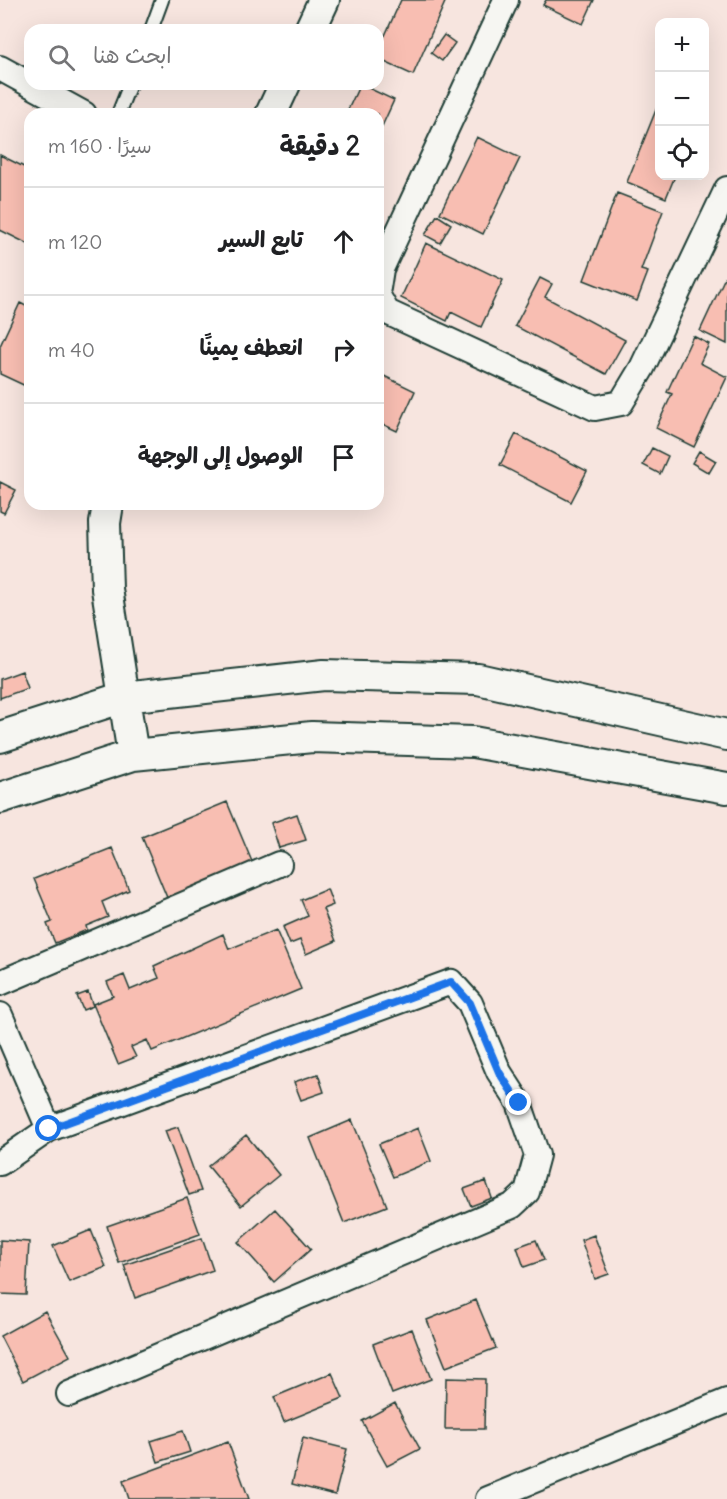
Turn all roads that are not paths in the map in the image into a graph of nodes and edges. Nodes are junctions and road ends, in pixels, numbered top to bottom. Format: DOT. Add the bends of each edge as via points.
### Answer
graph roads {
  1 [pos="162,0"];
  2 [pos="324,0"];
  3 [pos="506,0"];
  4 [pos="153,24"];
  5 [pos="313,24"];
  6 [pos="0,68"];
  7 [pos="24,81"];
  8 [pos="40,90"];
  9 [pos="128,90"];
  10 [pos="282,90"];
  11 [pos="73,108"];
  12 [pos="120,108"];
  13 [pos="274,108"];
  14 [pos="727,189"];
  15 [pos="384,263"];
  16 [pos="384,307"];
  17 [pos="107,510"];
  18 [pos="124,697"];
  19 [pos="727,735"];
  20 [pos="0,737"];
  21 [pos="134,755"];
  22 [pos="727,788"];
  23 [pos="0,798"];
  24 [pos="279,864"];
  25 [pos="0,982"];
  26 [pos="0,1015"];
  27 [pos="49,1129"];
  28 [pos="0,1163"];
  29 [pos="69,1394"];
  30 [pos="727,1401"];
  31 [pos="488,1499"];
  1 -- 4 [label="lane"];
  2 -- 5 [label="street"];
  3 -- 15 [label="street"];
  6 -- 7 [label="street"];
  8 -- 11 [label="street"];
  9 -- 12 [label="lane"];
  10 -- 13 [label="street"];
  14 -- 16 [label="street" via="642,369 621,403 595,408 387,312"];
  17 -- 18 [label="street" via="107,589"];
  18 -- 19 [label="street" via="324,675 478,679"];
  18 -- 20 [label="street"];
  18 -- 21 [label="street"];
  21 -- 22 [label="street" via="312,737 473,742"];
  21 -- 23 [label="street"];
  24 -- 25 [label="street"];
  26 -- 27 [label="street"];
  27 -- 28 [label="street"];
  27 -- 29 [label="street" via="451,982 470,1003 499,1072 519,1103 537,1155 527,1192 512,1206"];
  30 -- 31 [label="street"];
}
